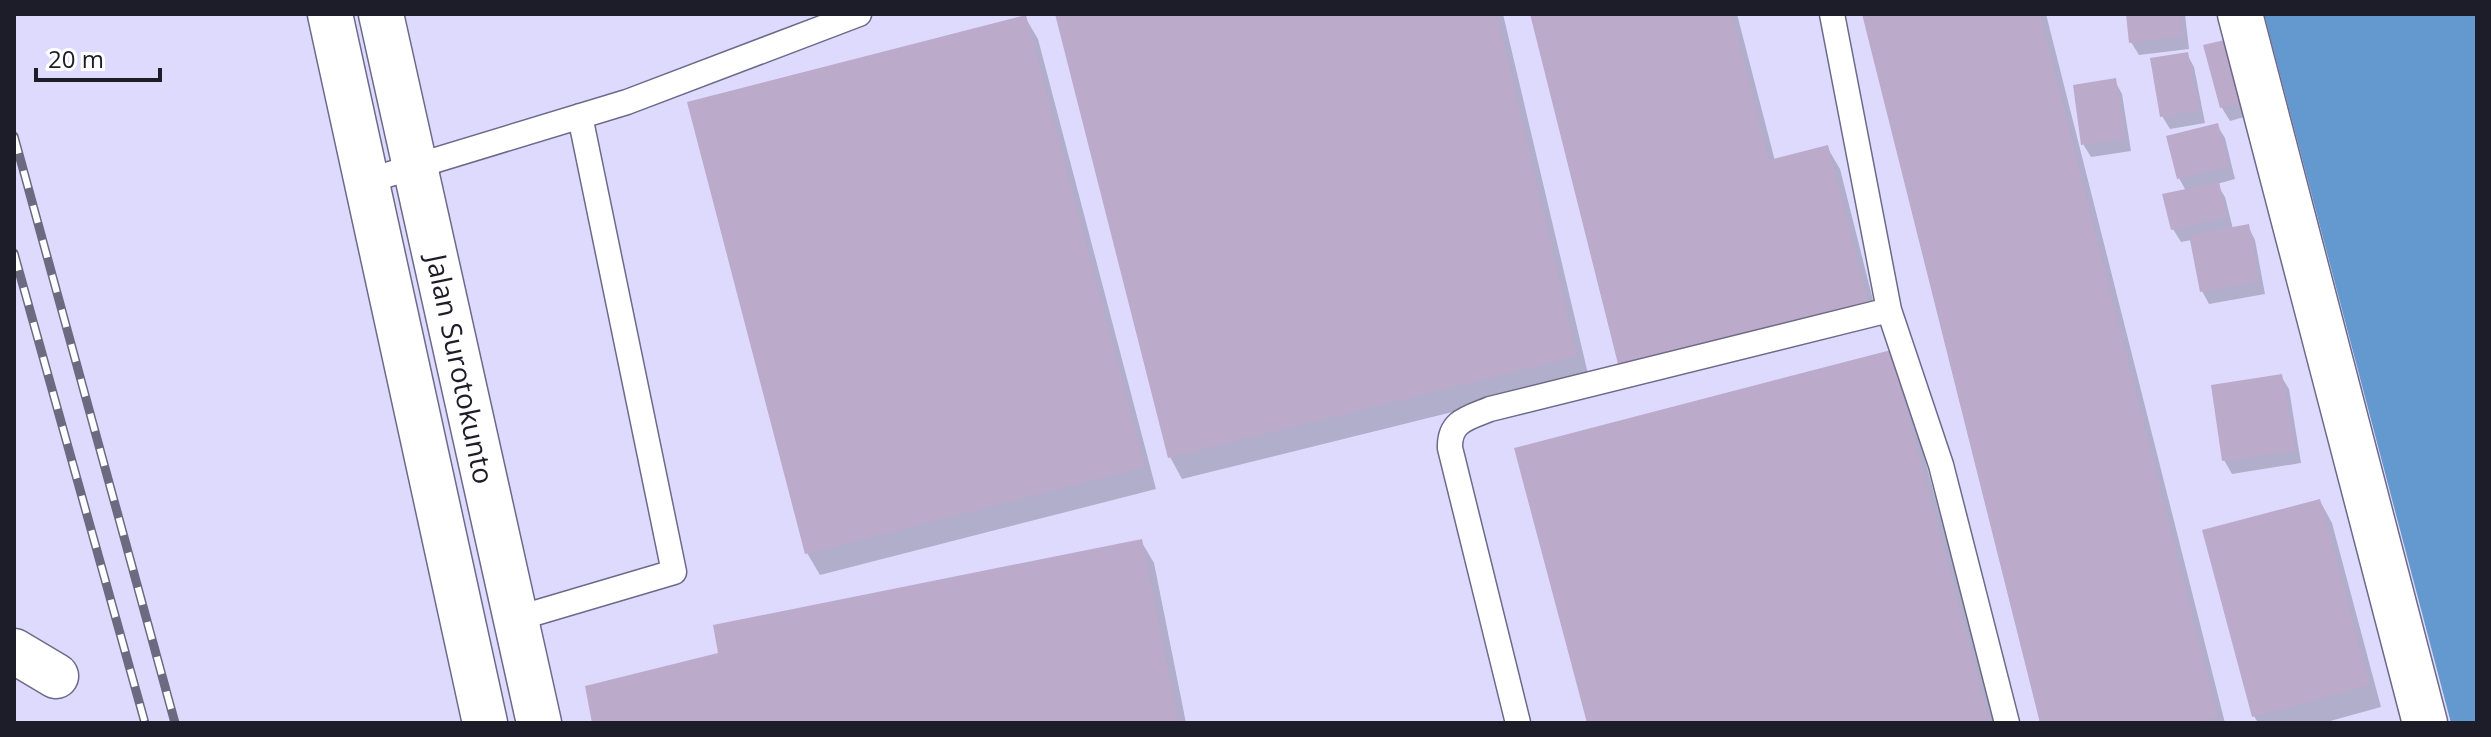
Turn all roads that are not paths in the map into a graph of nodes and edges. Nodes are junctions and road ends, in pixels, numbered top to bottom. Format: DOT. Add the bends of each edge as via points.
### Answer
graph roads {
  1 [pos="330,14"];
  2 [pos="381,14"];
  3 [pos="859,14"];
  4 [pos="1832,14"];
  5 [pos="2240,14"];
  6 [pos="580,116"];
  7 [pos="415,167"];
  8 [pos="367,181"];
  9 [pos="1889,310"];
  10 [pos="515,619"];
  11 [pos="14,651"];
  12 [pos="56,676"];
  13 [pos="485,723"];
  14 [pos="539,723"];
  15 [pos="1518,723"];
  16 [pos="2007,723"];
  17 [pos="2425,723"];
  1 -- 8 [label="main road, Jalan Surotokunto"];
  2 -- 7 [label="main road, Jalan Surotokunto"];
  3 -- 6 [label="lane"];
  4 -- 9 [label="lane"];
  5 -- 17 [label="main road"];
  6 -- 7 [label="lane"];
  6 -- 10 [label="lane" via="674,572"];
  7 -- 8 [label="lane"];
  7 -- 10 [label="main road, Jalan Surotokunto"];
  8 -- 13 [label="main road, Jalan Surotokunto"];
  9 -- 15 [label="lane" via="1490,409 1457,422 1450,448"];
  9 -- 16 [label="lane" via="1941,465"];
  10 -- 14 [label="main road, Jalan Surotokunto"];
  11 -- 12 [label="main road"];
}
